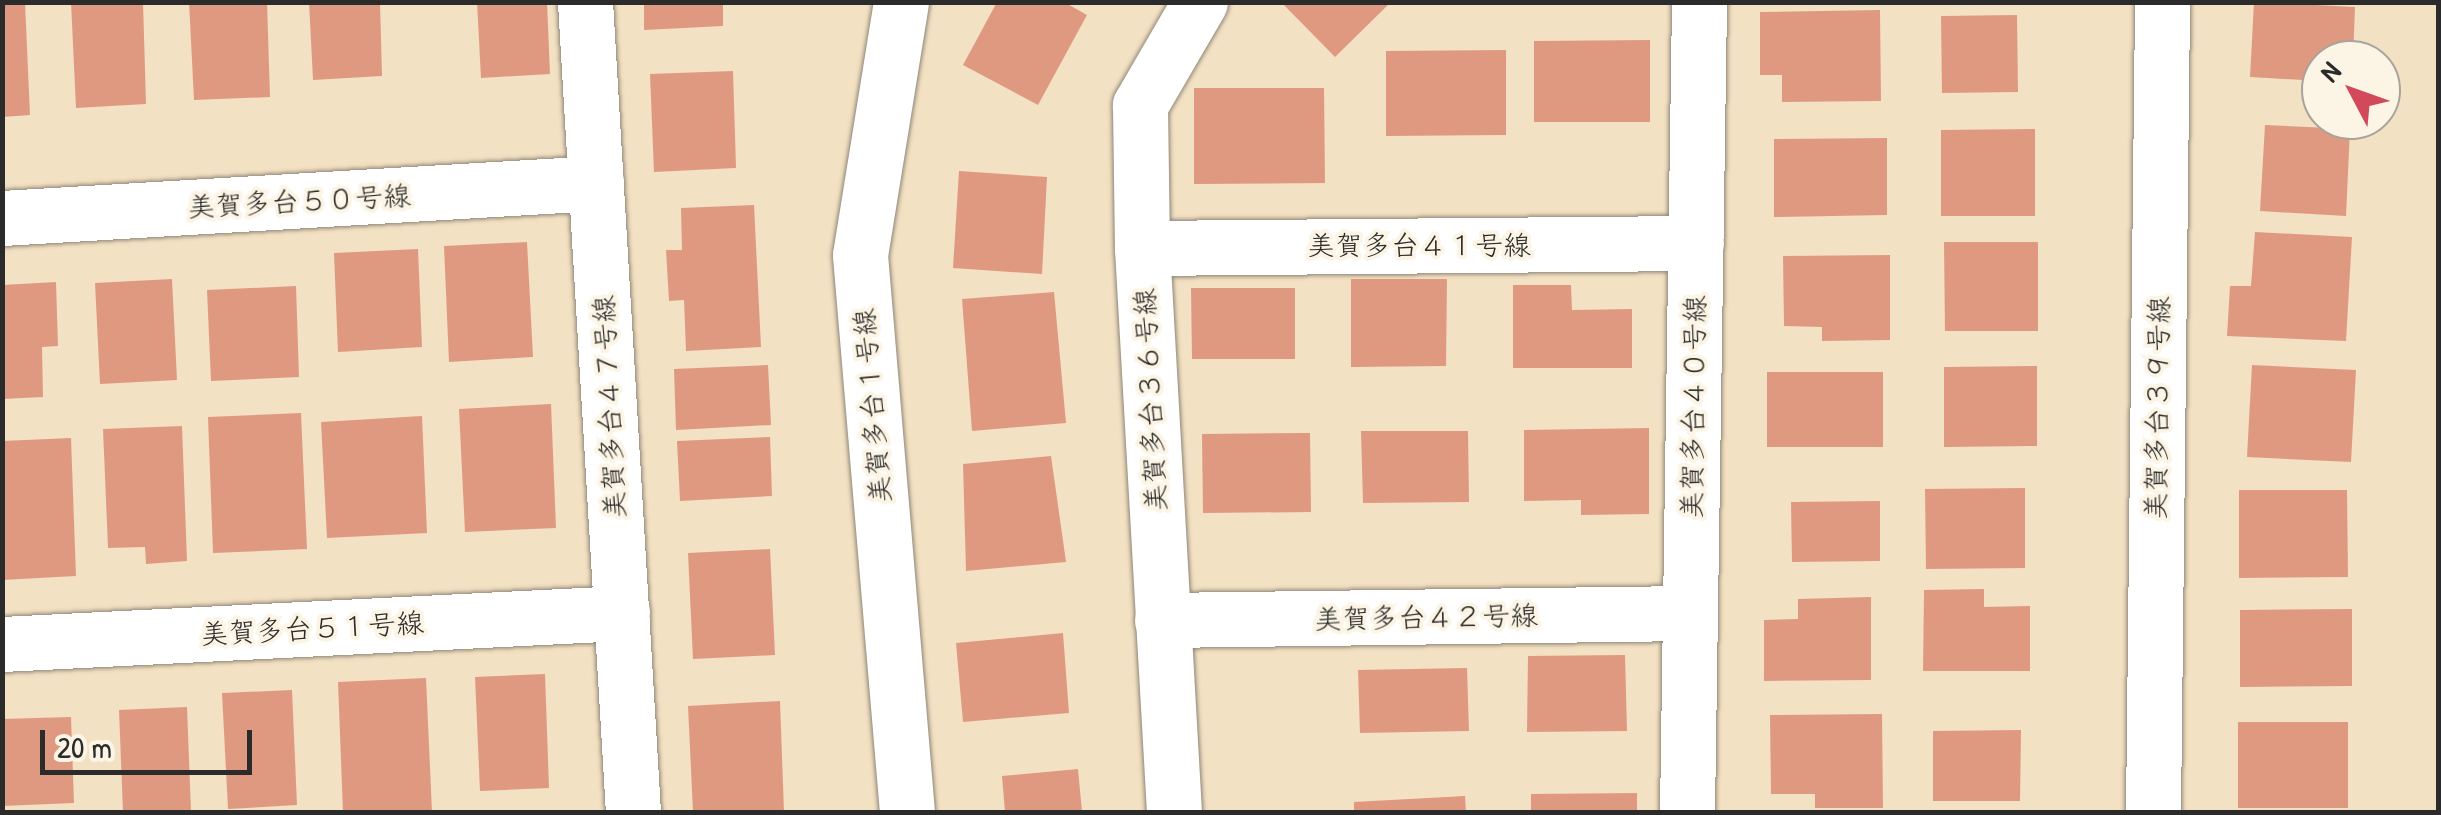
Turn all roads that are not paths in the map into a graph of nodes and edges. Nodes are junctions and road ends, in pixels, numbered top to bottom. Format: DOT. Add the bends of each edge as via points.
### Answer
graph roads {
  1 [pos="585,2"];
  2 [pos="902,2"];
  3 [pos="1200,2"];
  4 [pos="1699,2"];
  5 [pos="2162,2"];
  6 [pos="596,183"];
  7 [pos="2,218"];
  8 [pos="1696,243"];
  9 [pos="1142,248"];
  10 [pos="622,613"];
  11 [pos="1690,613"];
  12 [pos="1162,620"];
  13 [pos="2,644"];
  14 [pos="634,812"];
  15 [pos="906,812"];
  16 [pos="1174,812"];
  17 [pos="1688,812"];
  18 [pos="2153,812"];
  1 -- 6 [label="street, 美賀多台４７号線"];
  2 -- 15 [label="street, 美賀多台１号線" via="860,255"];
  3 -- 9 [label="street, 美賀多台３６号線" via="1140,105"];
  4 -- 8 [label="street, 美賀多台４０号線"];
  5 -- 18 [label="street, 美賀多台３９号線"];
  6 -- 7 [label="street, 美賀多台５０号線"];
  6 -- 10 [label="street, 美賀多台４７号線"];
  8 -- 9 [label="street, 美賀多台４１号線"];
  8 -- 11 [label="street, 美賀多台４０号線"];
  9 -- 12 [label="street, 美賀多台３６号線"];
  10 -- 13 [label="street, 美賀多台５１号線"];
  10 -- 14 [label="street, 美賀多台４７号線"];
  11 -- 12 [label="street, 美賀多台４２号線"];
  11 -- 17 [label="street, 美賀多台４０号線"];
  12 -- 16 [label="street, 美賀多台３６号線"];
}
